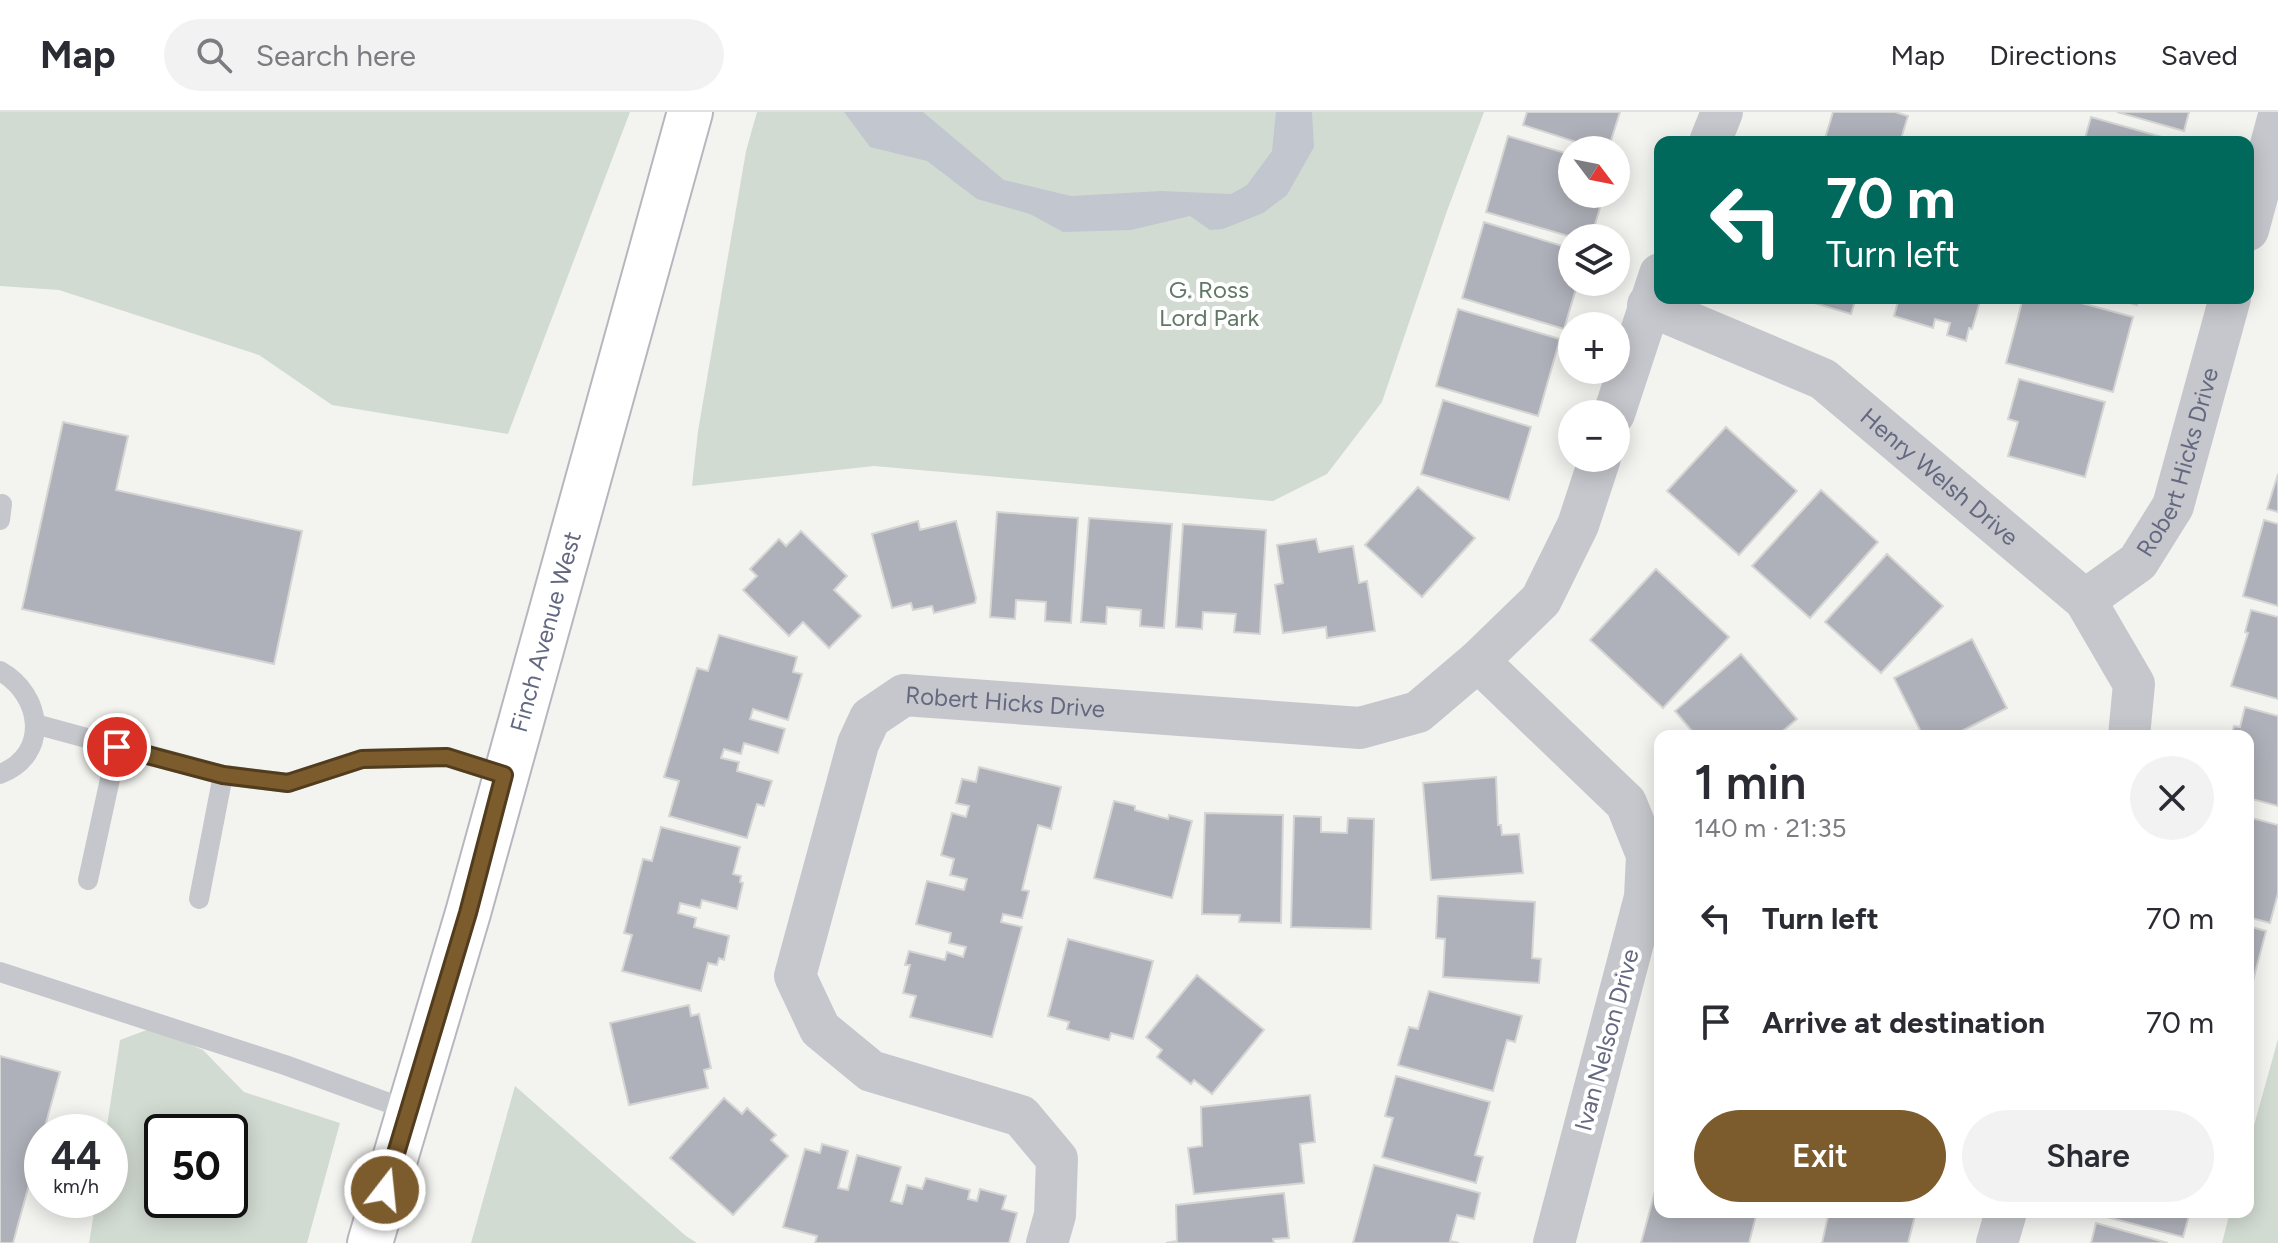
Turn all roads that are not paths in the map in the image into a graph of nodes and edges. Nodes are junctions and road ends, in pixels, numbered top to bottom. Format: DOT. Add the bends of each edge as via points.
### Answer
graph roads {
  1 [pos="690,112"];
  2 [pos="1722,112"];
  3 [pos="2278,119"];
  4 [pos="1712,136"];
  5 [pos="2254,208"];
  6 [pos="1654,289"];
  7 [pos="1682,304"];
  8 [pos="2228,304"];
  9 [pos="1618,400"];
  10 [pos="1595,472"];
  11 [pos="2085,600"];
  12 [pos="1478,661"];
  13 [pos="0,671"];
  14 [pos="35,724"];
  15 [pos="2130,730"];
  16 [pos="117,747"];
  17 [pos="0,774"];
  18 [pos="223,775"];
  19 [pos="504,775"];
  20 [pos="88,880"];
  21 [pos="199,899"];
  22 [pos="0,972"];
  23 [pos="408,1110"];
  24 [pos="2004,1218"];
  25 [pos="370,1243"];
  26 [pos="1047,1243"];
  27 [pos="1554,1243"];
  28 [pos="1997,1243"];
  1 -- 19 [label="main road, Finch Avenue West"];
  2 -- 4 [label="street"];
  3 -- 5 [label="street"];
  6 -- 9 [label="street"];
  7 -- 11 [label="street, Henry Welsh Drive" via="1823,379"];
  8 -- 11 [label="street, Robert Hicks Drive" via="2173,506 2138,562"];
  10 -- 12 [label="street, Robert Hicks Drive" via="1578,525 1541,600"];
  11 -- 15 [label="street, Henry Welsh Drive" via="2134,684"];
  12 -- 26 [label="street, Robert Hicks Drive" via="1418,712 1360,728 904,695 870,718 858,744 795,976 820,1029 871,1071 1021,1116 1057,1159 1055,1215"];
  12 -- 27 [label="street, Ivan Nelson Drive" via="1626,803 1647,855 1645,897"];
  13 -- 14 [label="lane" via="25,691"];
  14 -- 16 [label="lane"];
  14 -- 17 [label="lane" via="22,759"];
  16 -- 18 [label="lane"];
  16 -- 20 [label="lane"];
  18 -- 19 [label="lane" via="288,783 362,759 447,757"];
  18 -- 21 [label="lane"];
  19 -- 23 [label="main road, Finch Avenue West"];
  22 -- 23 [label="lane"];
  23 -- 25 [label="main road, Finch Avenue West"];
  24 -- 28 [label="street"];
}
